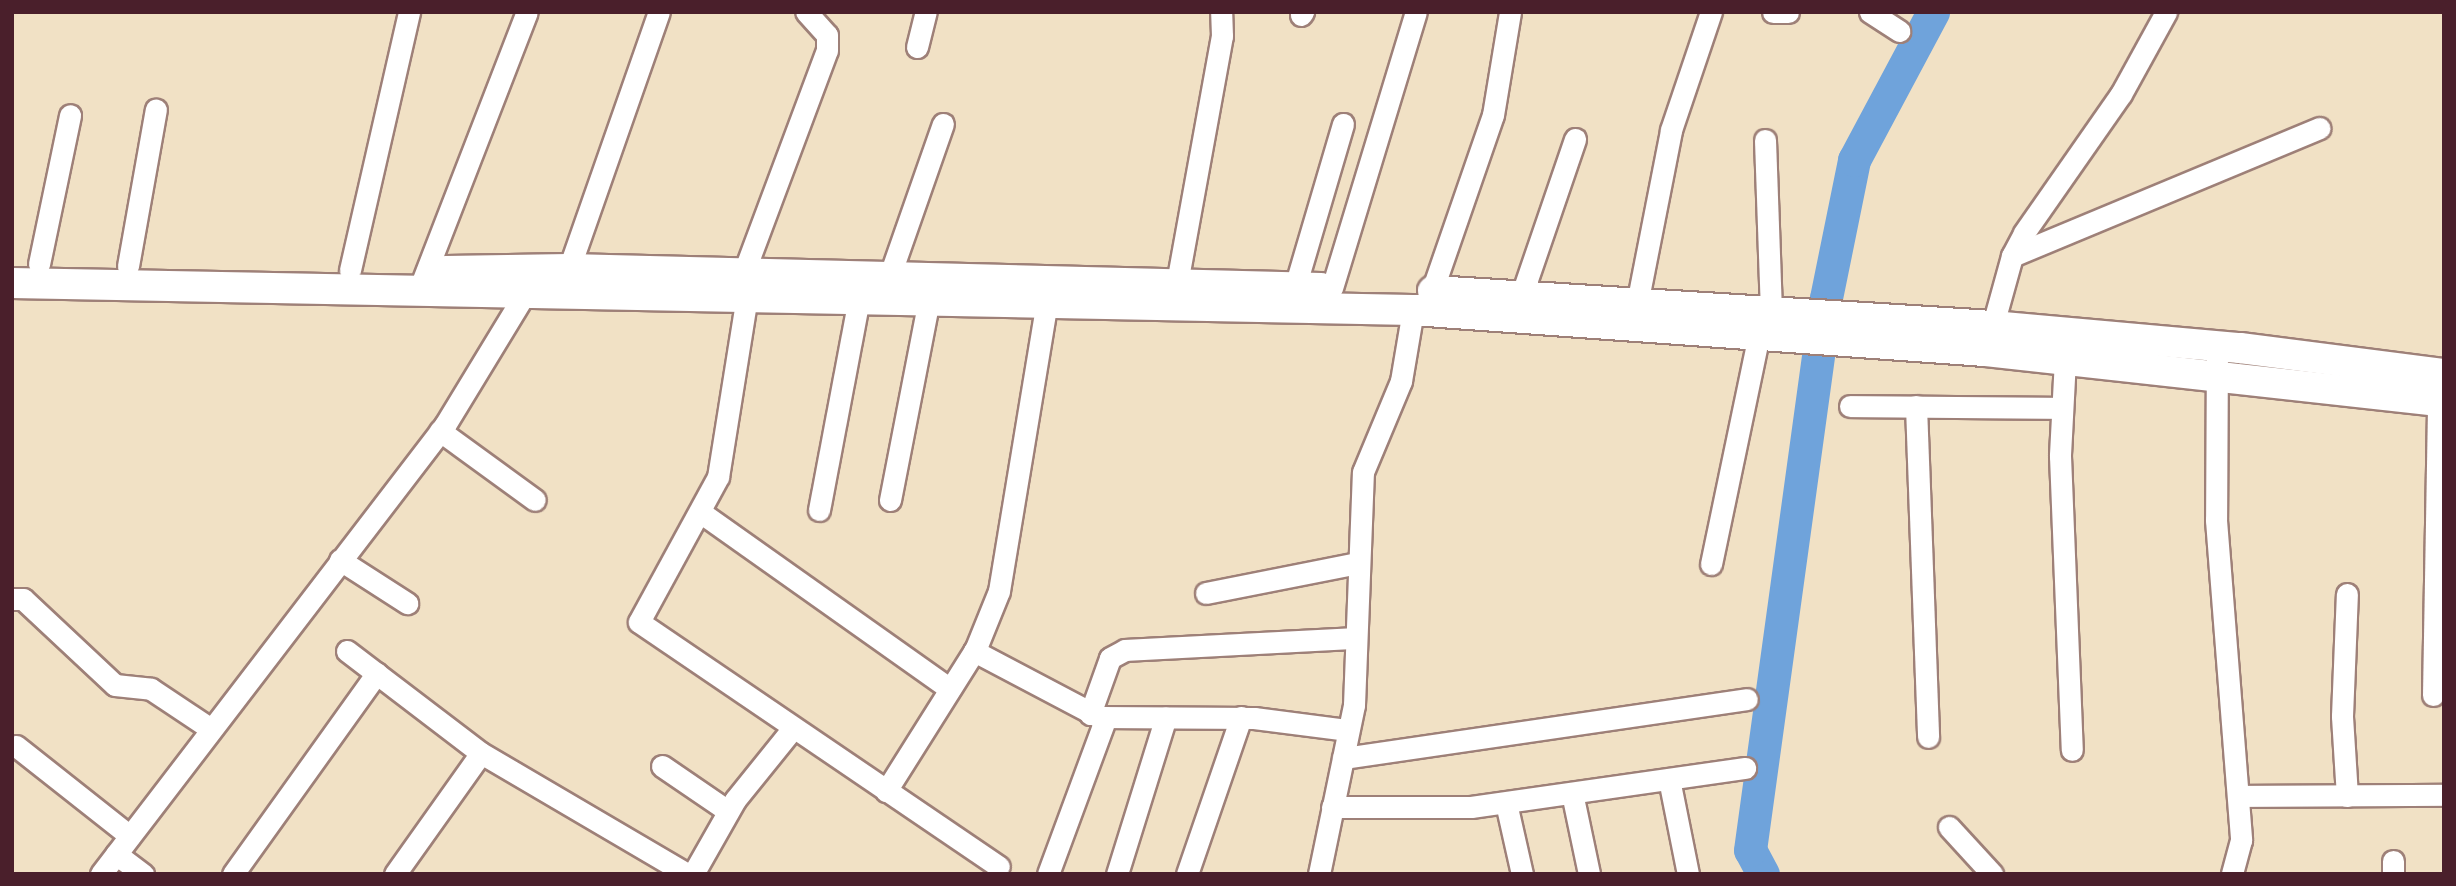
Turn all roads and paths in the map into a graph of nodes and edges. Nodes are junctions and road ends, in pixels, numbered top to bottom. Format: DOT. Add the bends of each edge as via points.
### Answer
graph roads {
  1 [pos="410,12"];
  2 [pos="527,12"];
  3 [pos="659,12"];
  4 [pos="806,12"];
  5 [pos="926,12"];
  6 [pos="1221,12"];
  7 [pos="1416,12"];
  8 [pos="1510,12"];
  9 [pos="1711,12"];
  10 [pos="1773,12"];
  11 [pos="1788,12"];
  12 [pos="1870,12"];
  13 [pos="2166,12"];
  14 [pos="1899,31"];
  15 [pos="917,47"];
  16 [pos="156,109"];
  17 [pos="70,114"];
  18 [pos="943,124"];
  19 [pos="1343,124"];
  20 [pos="2319,128"];
  21 [pos="1575,139"];
  22 [pos="1765,140"];
  23 [pos="2012,256"];
  24 [pos="26,264"];
  25 [pos="128,266"];
  26 [pos="350,270"];
  27 [pos="890,275"];
  28 [pos="423,280"];
  29 [pos="565,280"];
  30 [pos="12,283"];
  31 [pos="1177,283"];
  32 [pos="746,284"];
  33 [pos="1295,287"];
  34 [pos="1332,288"];
  35 [pos="526,292"];
  36 [pos="1521,297"];
  37 [pos="859,298"];
  38 [pos="929,299"];
  39 [pos="1422,301"];
  40 [pos="1047,302"];
  41 [pos="1637,304"];
  42 [pos="1779,324"];
  43 [pos="1989,338"];
  44 [pos="2065,359"];
  45 [pos="2218,360"];
  46 [pos="2442,393"];
  47 [pos="1850,406"];
  48 [pos="1916,406"];
  49 [pos="2062,408"];
  50 [pos="440,431"];
  51 [pos="535,500"];
  52 [pos="890,500"];
  53 [pos="819,510"];
  54 [pos="700,512"];
  55 [pos="340,560"];
  56 [pos="1358,563"];
  57 [pos="1711,564"];
  58 [pos="1206,593"];
  59 [pos="2347,594"];
  60 [pos="12,599"];
  61 [pos="407,603"];
  62 [pos="1356,638"];
  63 [pos="347,651"];
  64 [pos="974,651"];
  65 [pos="377,673"];
  66 [pos="950,689"];
  67 [pos="2433,695"];
  68 [pos="1747,699"];
  69 [pos="1098,716"];
  70 [pos="1241,717"];
  71 [pos="1166,718"];
  72 [pos="793,728"];
  73 [pos="211,729"];
  74 [pos="1348,730"];
  75 [pos="1928,737"];
  76 [pos="16,746"];
  77 [pos="2072,750"];
  78 [pos="481,753"];
  79 [pos="1343,758"];
  80 [pos="662,766"];
  81 [pos="1745,768"];
  82 [pos="1669,779"];
  83 [pos="886,791"];
  84 [pos="1572,793"];
  85 [pos="2444,795"];
  86 [pos="2239,796"];
  87 [pos="2347,796"];
  88 [pos="1506,803"];
  89 [pos="1332,807"];
  90 [pos="728,811"];
  91 [pos="1949,827"];
  92 [pos="130,836"];
  93 [pos="116,854"];
  94 [pos="999,867"];
  95 [pos="101,874"];
  96 [pos="143,874"];
  97 [pos="233,874"];
  98 [pos="395,874"];
  99 [pos="687,874"];
  100 [pos="693,874"];
  101 [pos="1048,874"];
  102 [pos="1117,874"];
  103 [pos="1187,874"];
  104 [pos="1318,874"];
  105 [pos="1522,874"];
  106 [pos="1588,874"];
  107 [pos="1688,874"];
  108 [pos="1992,874"];
  109 [pos="2232,874"];
  1 -- 26 [label="street"];
  2 -- 28 [label="street"];
  3 -- 29 [label="street"];
  4 -- 32 [label="street" via="827,35 827,50"];
  5 -- 15 [label="street"];
  6 -- 31 [label="street" via="1222,36"];
  7 -- 34 [label="street"];
  8 -- 39 [label="street" via="1493,115"];
  9 -- 41 [label="street" via="1671,130"];
  10 -- 11 [label="street"];
  12 -- 14 [label="street"];
  13 -- 23 [label="street" via="2121,94"];
  16 -- 25 [label="street"];
  17 -- 24 [label="street"];
  18 -- 27 [label="street"];
  19 -- 33 [label="street"];
  20 -- 23 [label="street"];
  21 -- 36 [label="street"];
  22 -- 42 [label="street"];
  23 -- 43 [label="street"];
  24 -- 25 [label="main road"];
  25 -- 26 [label="main road"];
  26 -- 28 [label="main road"];
  27 -- 31 [label="main road"];
  27 -- 32 [label="main road"];
  28 -- 29 [label="main road"];
  28 -- 30 [label="main road"];
  28 -- 35 [label="main road"];
  29 -- 32 [label="main road"];
  29 -- 35 [label="main road"];
  31 -- 33 [label="main road"];
  32 -- 37 [label="main road"];
  32 -- 54 [label="street" via="718,477"];
  33 -- 34 [label="main road"];
  34 -- 39 [label="main road"];
  35 -- 50 [label="street"];
  36 -- 39 [label="main road"];
  36 -- 41 [label="main road"];
  37 -- 38 [label="main road"];
  37 -- 53 [label="street"];
  38 -- 40 [label="main road"];
  38 -- 52 [label="street"];
  39 -- 40 [label="main road"];
  39 -- 42 [label="main road"];
  39 -- 56 [label="street" via="1401,381 1363,472"];
  40 -- 64 [label="street" via="999,591"];
  41 -- 42 [label="main road"];
  42 -- 43 [label="main road"];
  42 -- 57 [label="street"];
  43 -- 44 [label="main road"];
  43 -- 45 [label="main road"];
  44 -- 45 [label="main road"];
  44 -- 49 [label="street"];
  45 -- 46 [label="main road" via="2372,379"];
  45 -- 86 [label="street" via="2216,520"];
  46 -- 67 [label="street"];
  47 -- 48 [label="street"];
  48 -- 49 [label="street"];
  48 -- 75 [label="street"];
  49 -- 77 [label="street"];
  50 -- 51 [label="street"];
  50 -- 55 [label="street"];
  54 -- 66 [label="street"];
  54 -- 72 [label="street" via="639,622"];
  55 -- 61 [label="street"];
  55 -- 73 [label="street"];
  56 -- 58 [label="street"];
  56 -- 62 [label="street"];
  59 -- 87 [label="street" via="2342,716"];
  60 -- 73 [label="street" via="23,599 115,685 151,689"];
  62 -- 69 [label="street" via="1125,650 1110,657"];
  62 -- 74 [label="street"];
  63 -- 65 [label="street"];
  64 -- 66 [label="street"];
  64 -- 69 [label="street"];
  65 -- 78 [label="street"];
  65 -- 97 [label="street"];
  66 -- 83 [label="street"];
  68 -- 79 [label="street"];
  69 -- 71 [label="street"];
  69 -- 101 [label="street"];
  70 -- 71 [label="street"];
  70 -- 74 [label="street"];
  70 -- 103 [label="street"];
  71 -- 102 [label="street"];
  72 -- 83 [label="street"];
  72 -- 90 [label="street"];
  73 -- 92 [label="street"];
  74 -- 79 [label="street"];
  76 -- 92 [label="street"];
  78 -- 98 [label="street"];
  78 -- 99 [label="street"];
  79 -- 89 [label="street"];
  80 -- 90 [label="street"];
  81 -- 82 [label="street"];
  82 -- 84 [label="street"];
  82 -- 107 [label="street"];
  83 -- 94 [label="street"];
  84 -- 88 [label="street"];
  84 -- 106 [label="street"];
  85 -- 87 [label="street"];
  86 -- 87 [label="street"];
  86 -- 109 [label="street" via="2241,840"];
  88 -- 89 [label="street"];
  88 -- 105 [label="street"];
  89 -- 104 [label="street"];
  90 -- 100 [label="street"];
  91 -- 108 [label="street"];
  92 -- 93 [label="street"];
  93 -- 95 [label="street"];
  93 -- 96 [label="street"];
}
